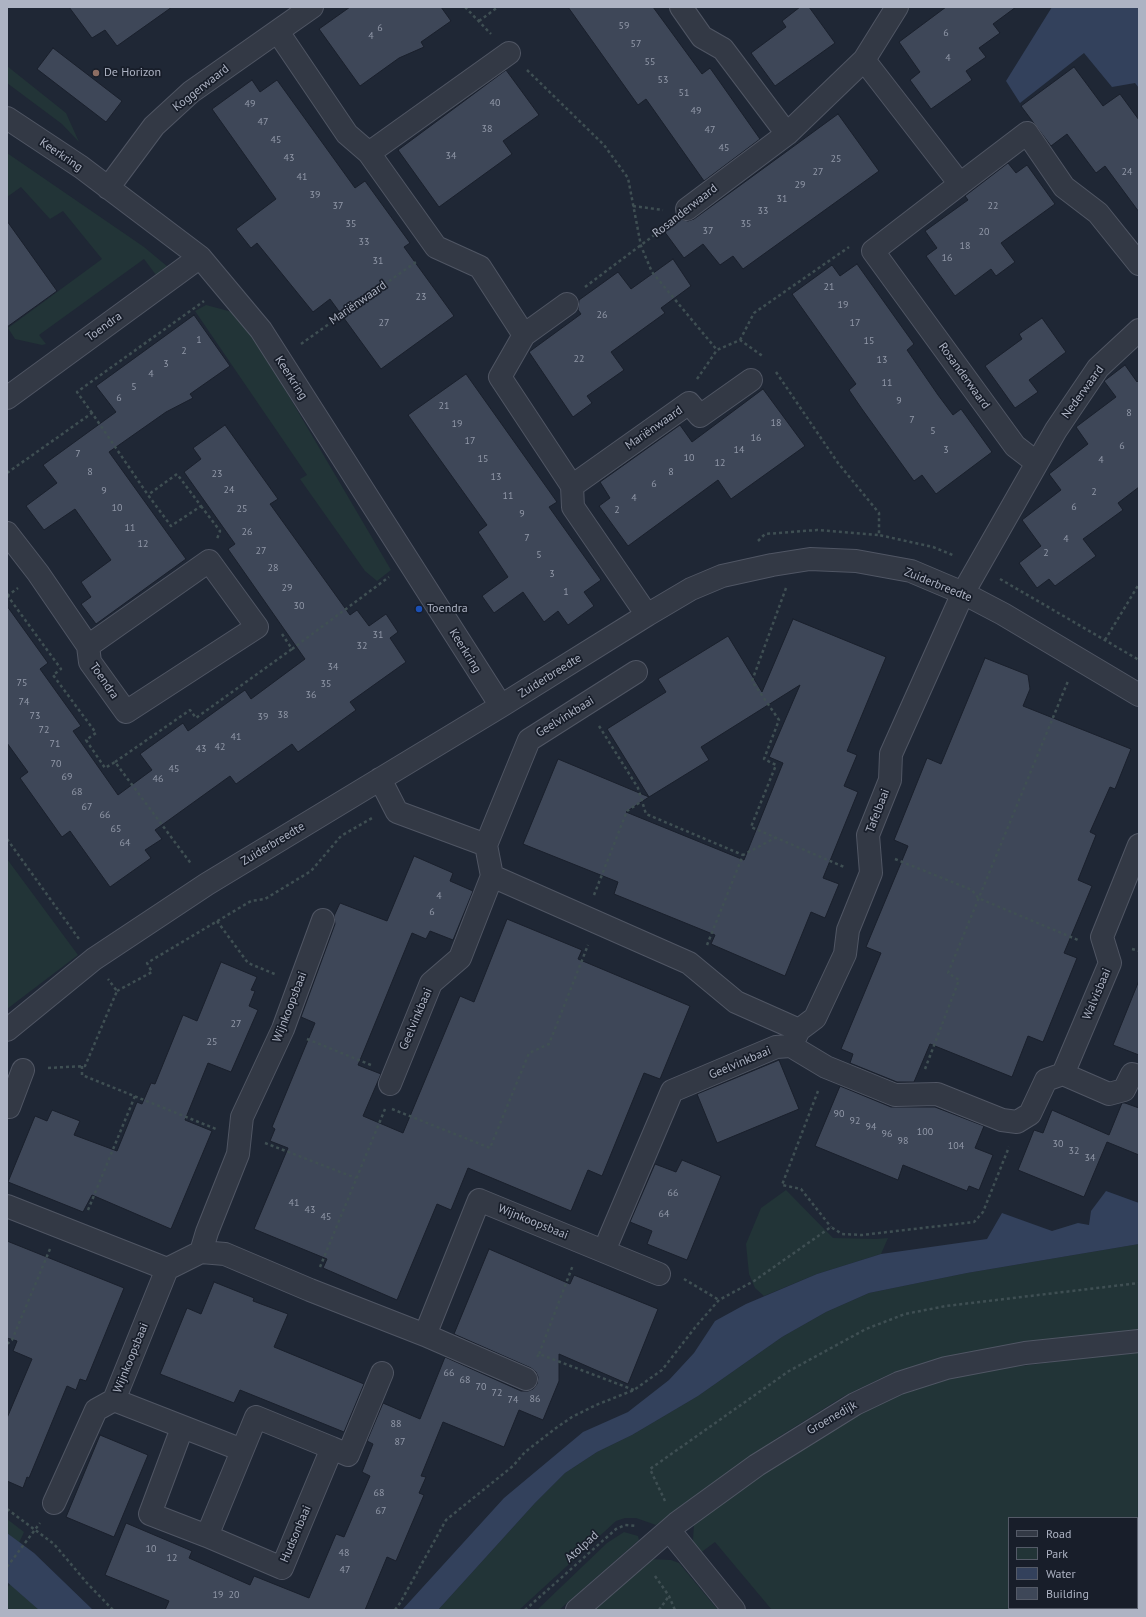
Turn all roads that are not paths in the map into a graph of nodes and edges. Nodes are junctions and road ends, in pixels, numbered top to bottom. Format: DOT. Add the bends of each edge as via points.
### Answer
graph roads {
  1 [pos="681,7"];
  2 [pos="898,7"];
  3 [pos="305,9"];
  4 [pos="278,32"];
  5 [pos="509,53"];
  6 [pos="864,60"];
  7 [pos="7,118"];
  8 [pos="788,134"];
  9 [pos="369,153"];
  10 [pos="960,184"];
  11 [pos="108,188"];
  12 [pos="685,211"];
  13 [pos="200,257"];
  14 [pos="1139,264"];
  15 [pos="567,304"];
  16 [pos="1139,330"];
  17 [pos="524,335"];
  18 [pos="751,380"];
  19 [pos="7,398"];
  20 [pos="1037,463"];
  21 [pos="572,486"];
  22 [pos="7,534"];
  23 [pos="963,593"];
  24 [pos="648,615"];
  25 [pos="88,646"];
  26 [pos="636,672"];
  27 [pos="1139,695"];
  28 [pos="501,706"];
  29 [pos="380,779"];
  30 [pos="486,845"];
  31 [pos="1139,845"];
  32 [pos="492,876"];
  33 [pos="323,920"];
  34 [pos="7,1030"];
  35 [pos="795,1038"];
  36 [pos="23,1070"];
  37 [pos="1063,1074"];
  38 [pos="1139,1076"];
  39 [pos="391,1079"];
  40 [pos="7,1107"];
  41 [pos="7,1206"];
  42 [pos="604,1251"];
  43 [pos="201,1252"];
  44 [pos="167,1269"];
  45 [pos="659,1274"];
  46 [pos="425,1335"];
  47 [pos="1139,1341"];
  48 [pos="382,1373"];
  49 [pos="526,1380"];
  50 [pos="114,1400"];
  51 [pos="182,1428"];
  52 [pos="332,1448"];
  53 [pos="242,1450"];
  54 [pos="54,1503"];
  55 [pos="207,1536"];
  56 [pos="662,1536"];
  57 [pos="577,1610"];
  58 [pos="734,1610"];
  1 -- 8 [label="street" via="702,38 723,49"];
  2 -- 6 [label="street, Rosanderwaard"];
  3 -- 4 [label="street, Koggerwaard"];
  4 -- 9 [label="street" via="347,134"];
  4 -- 11 [label="street, Koggerwaard" via="186,97 154,126"];
  5 -- 9 [label="street"];
  6 -- 8 [label="street, Rosanderwaard"];
  6 -- 10 [label="street"];
  7 -- 11 [label="street, Keerkring"];
  8 -- 12 [label="street, Rosanderwaard"];
  9 -- 17 [label="street" via="436,248 480,267"];
  10 -- 14 [label="street" via="1027,133 1064,187 1098,213"];
  10 -- 20 [label="street, Rosanderwaard" via="873,251 1015,446"];
  11 -- 13 [label="street, Keerkring"];
  13 -- 19 [label="street, Toendra"];
  13 -- 28 [label="street, Keerkring" via="260,330"];
  15 -- 17 [label="street"];
  16 -- 20 [label="street, Nederwaard" via="1098,368"];
  17 -- 21 [label="street" via="500,376"];
  18 -- 21 [label="street, Mariënwaard" via="700,416 689,403"];
  20 -- 23 [label="street"];
  21 -- 24 [label="street" via="573,507"];
  22 -- 25 [label="street, Toendra" via="38,573"];
  23 -- 24 [label="street, Zuiderbreedte" via="910,571 856,561 810,559 722,576 691,589"];
  23 -- 27 [label="street, Zuiderbreedte"];
  23 -- 35 [label="street, Tafelbaai" via="891,754 890,780 868,835 871,873 848,930 845,954 815,1018"];
  24 -- 28 [label="street, Zuiderbreedte"];
  25 -- 25 [label="street, Toendra" via="209,561 257,627 126,712 90,662"];
  26 -- 30 [label="street, Geelvinkbaai" via="529,740"];
  28 -- 29 [label="street, Zuiderbreedte"];
  29 -- 30 [label="street" via="397,812"];
  29 -- 34 [label="street, Zuiderbreedte" via="206,884 94,958"];
  30 -- 32 [label="street"];
  31 -- 37 [label="street, Walvisbaai" via="1102,937 1110,963"];
  32 -- 35 [label="street" via="689,963 736,1002"];
  32 -- 39 [label="street, Geelvinkbaai" via="460,958 431,983"];
  33 -- 43 [label="street, Wijnkoopsbaai" via="283,1029 242,1117 238,1154 206,1232"];
  35 -- 37 [label="street" via="826,1067 895,1095 937,1094 1002,1120 1017,1122 1030,1114 1046,1080"];
  35 -- 42 [label="street, Geelvinkbaai" via="672,1091"];
  36 -- 40 [label="street"];
  37 -- 38 [label="street" via="1109,1094 1124,1090 1132,1074"];
  41 -- 44 [label="street"];
  42 -- 45 [label="street, Wijnkoopsbaai"];
  42 -- 46 [label="street, Wijnkoopsbaai" via="480,1200"];
  43 -- 44 [label="street"];
  43 -- 46 [label="street" via="225,1254"];
  44 -- 50 [label="street, Wijnkoopsbaai"];
  46 -- 49 [label="street"];
  47 -- 56 [label="street, Groenedijk" via="1025,1353 946,1368 899,1383 854,1404 818,1425 757,1465"];
  48 -- 52 [label="street" via="348,1454"];
  50 -- 51 [label="street"];
  50 -- 54 [label="street, Wijnkoopsbaai" via="96,1410"];
  51 -- 53 [label="street"];
  51 -- 55 [label="street, Hudsonbaai" via="150,1514"];
  52 -- 53 [label="street" via="256,1417"];
  52 -- 55 [label="street, Hudsonbaai" via="282,1568"];
  53 -- 55 [label="street"];
  56 -- 57 [label="street, Groenedijk"];
  56 -- 58 [label="street"];
}
